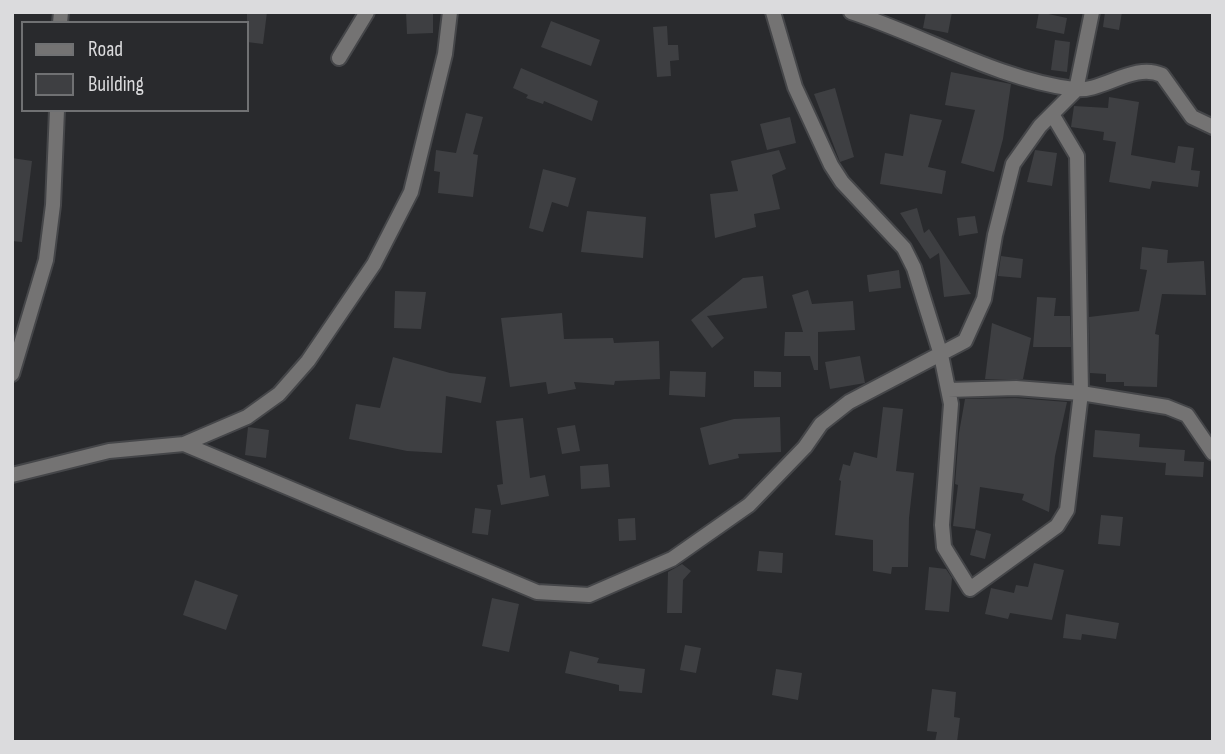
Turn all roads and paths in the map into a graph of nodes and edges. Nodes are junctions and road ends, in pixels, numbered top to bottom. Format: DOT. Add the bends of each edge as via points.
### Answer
graph roads {
  1 [pos="367,12"];
  2 [pos="450,12"];
  3 [pos="774,12"];
  4 [pos="851,12"];
  5 [pos="1092,12"];
  6 [pos="339,58"];
  7 [pos="1076,90"];
  8 [pos="57,112"];
  9 [pos="1052,114"];
  10 [pos="1213,127"];
  11 [pos="941,355"];
  12 [pos="12,373"];
  13 [pos="948,390"];
  14 [pos="1081,393"];
  15 [pos="184,444"];
  16 [pos="1213,453"];
  17 [pos="12,475"];
  1 -- 6 [label="street"];
  2 -- 15 [label="street" via="445,54 411,192 373,264 279,394 247,417"];
  3 -- 11 [label="street" via="795,87 831,165 910,258"];
  4 -- 7 [label="street" via="1012,73"];
  5 -- 7 [label="street"];
  7 -- 9 [label="street"];
  7 -- 10 [label="street" via="1156,72 1192,117"];
  8 -- 12 [label="street" via="46,260"];
  9 -- 11 [label="street" via="1013,164 975,325 965,341"];
  9 -- 14 [label="street" via="1077,156"];
  11 -- 13 [label="street"];
  11 -- 15 [label="street" via="849,402 821,424 749,505 672,559 589,595 537,593"];
  13 -- 14 [label="street" via="1016,388"];
  13 -- 14 [label="street" via="951,414 943,538 947,554 970,589 1065,517"];
  14 -- 16 [label="street" via="1178,410 1194,424"];
  15 -- 17 [label="street" via="109,451"];
}
